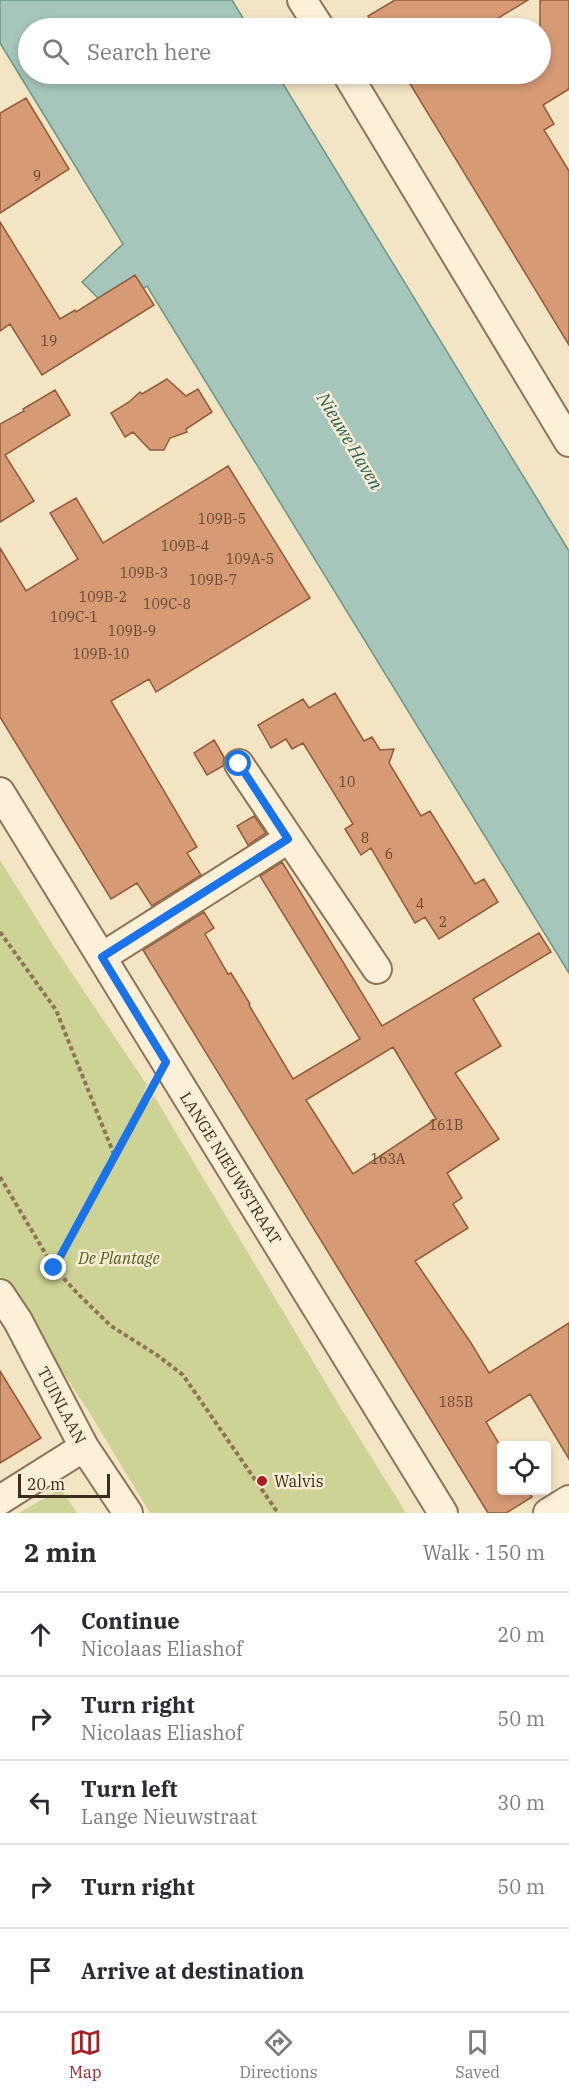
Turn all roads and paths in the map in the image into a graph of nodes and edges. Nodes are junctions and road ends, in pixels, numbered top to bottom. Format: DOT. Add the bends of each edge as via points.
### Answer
graph roads {
  1 [pos="302,0"];
  2 [pos="314,18"];
  3 [pos="353,84"];
  4 [pos="569,442"];
  5 [pos="239,764"];
  6 [pos="0,792"];
  7 [pos="288,839"];
  8 [pos="0,932"];
  9 [pos="102,957"];
  10 [pos="377,969"];
  11 [pos="166,1062"];
  12 [pos="115,1157"];
  13 [pos="0,1178"];
  14 [pos="54,1268"];
  15 [pos="0,1294"];
  16 [pos="84,1447"];
  17 [pos="0,1500"];
  18 [pos="569,1500"];
  19 [pos="128,1513"];
  20 [pos="278,1513"];
  21 [pos="443,1513"];
  22 [pos="548,1513"];
  1 -- 2 [label="street"];
  3 -- 4 [label="street"];
  5 -- 7 [label="street"];
  6 -- 9 [label="street, LANGE NIEUWSTRAAT"];
  7 -- 9 [label="street"];
  7 -- 10 [label="street"];
  8 -- 12 [label="path" via="56,1010"];
  9 -- 11 [label="street, LANGE NIEUWSTRAAT"];
  11 -- 12 [label="path"];
  11 -- 21 [label="street, LANGE NIEUWSTRAAT"];
  12 -- 14 [label="path"];
  13 -- 14 [label="path"];
  14 -- 20 [label="path" via="111,1326 183,1375"];
  15 -- 16 [label="street, TUINLAAN"];
  16 -- 17 [label="street"];
  16 -- 19 [label="street, TUINLAAN"];
  18 -- 22 [label="street"];
}
